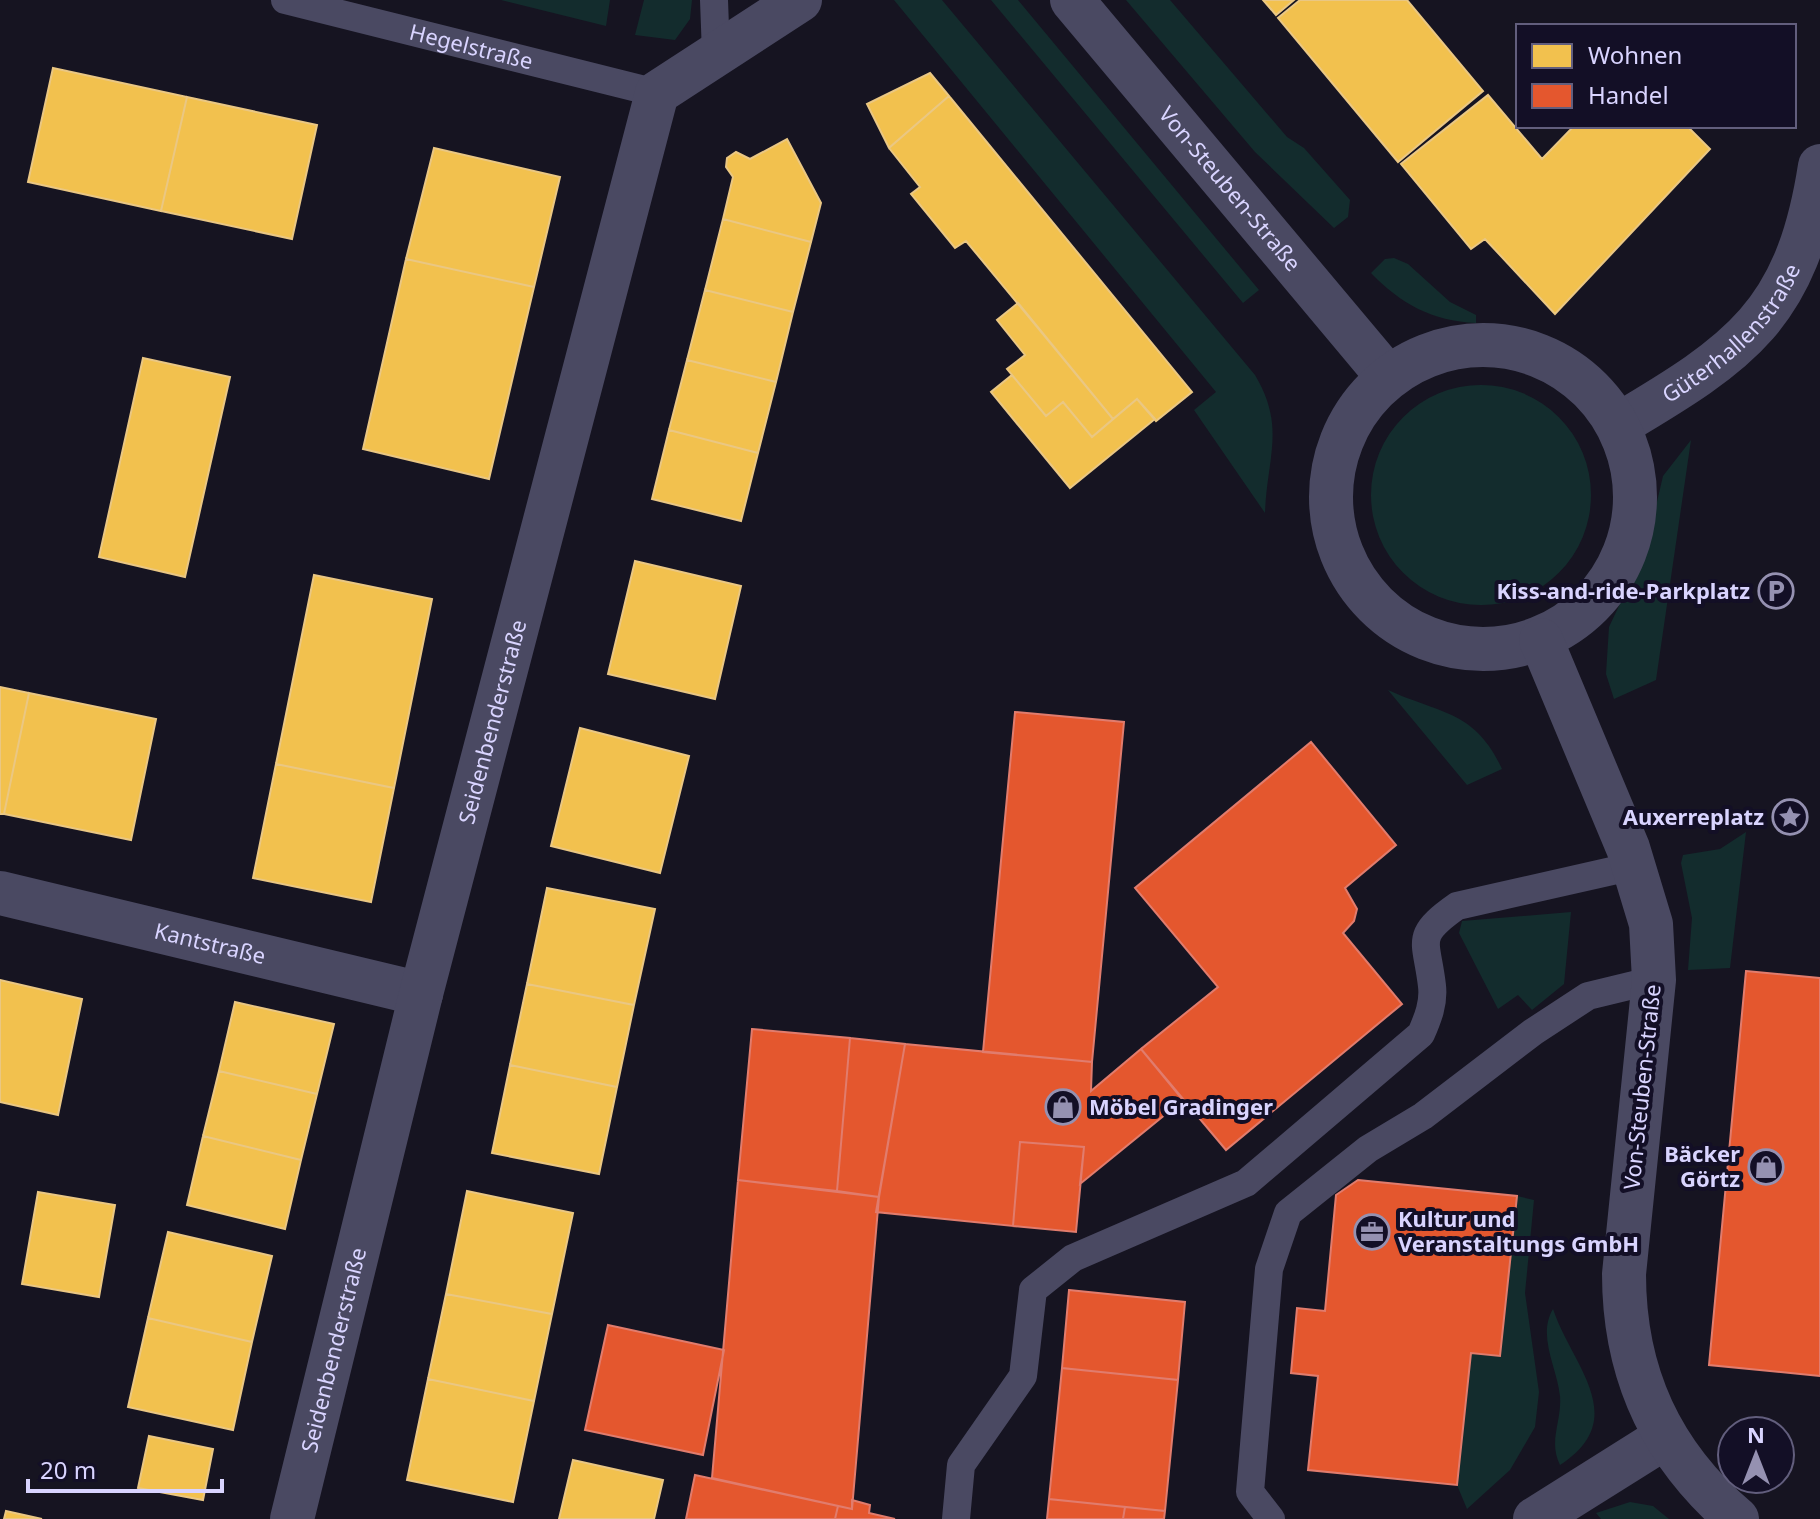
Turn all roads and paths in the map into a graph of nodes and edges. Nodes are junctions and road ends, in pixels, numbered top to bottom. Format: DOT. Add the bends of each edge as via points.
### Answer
graph roads {
  1 [pos="285,0"];
  2 [pos="714,0"];
  3 [pos="800,0"];
  4 [pos="1072,0"];
  5 [pos="716,54"];
  6 [pos="657,93"];
  7 [pos="1820,166"];
  8 [pos="1388,377"];
  9 [pos="1618,425"];
  10 [pos="1541,640"];
  11 [pos="1634,866"];
  12 [pos="0,893"];
  13 [pos="1654,980"];
  14 [pos="421,994"];
  15 [pos="1664,1438"];
  16 [pos="292,1519"];
  17 [pos="956,1519"];
  18 [pos="1271,1519"];
  19 [pos="1535,1519"];
  20 [pos="1737,1519"];
  1 -- 6 [label="lane, Hegelstraße"];
  2 -- 5 [label="lane"];
  3 -- 5 [label="street"];
  4 -- 8 [label="street, Von-Steuben-Straße"];
  5 -- 6 [label="street"];
  6 -- 14 [label="street, Seidenbenderstraße"];
  7 -- 9 [label="street, Güterhallenstraße" via="1797,261 1776,304 1725,356"];
  8 -- 9 [label="street" via="1440,350 1499,345 1528,351 1568,370 1601,400"];
  8 -- 10 [label="street" via="1350,423 1331,477 1330,507 1345,564 1380,610 1430,640 1488,650"];
  9 -- 10 [label="street" via="1635,477 1632,533 1623,559 1591,606"];
  10 -- 11 [label="street, Von-Steuben-Straße"];
  11 -- 13 [label="street, Von-Steuben-Straße" via="1651,924"];
  11 -- 17 [label="lane" via="1457,906 1437,920 1427,933 1432,1003 1421,1034 1246,1183 1073,1258 1033,1290 1023,1376 961,1465"];
  12 -- 14 [label="street, Kantstraße"];
  13 -- 15 [label="street, Von-Steuben-Straße" via="1624,1312 1643,1394"];
  13 -- 18 [label="lane" via="1588,996 1423,1116 1368,1149 1288,1213 1269,1269 1250,1492"];
  14 -- 16 [label="street, Seidenbenderstraße"];
  15 -- 19 [label="street"];
  15 -- 20 [label="street, Von-Steuben-Straße"];
}
